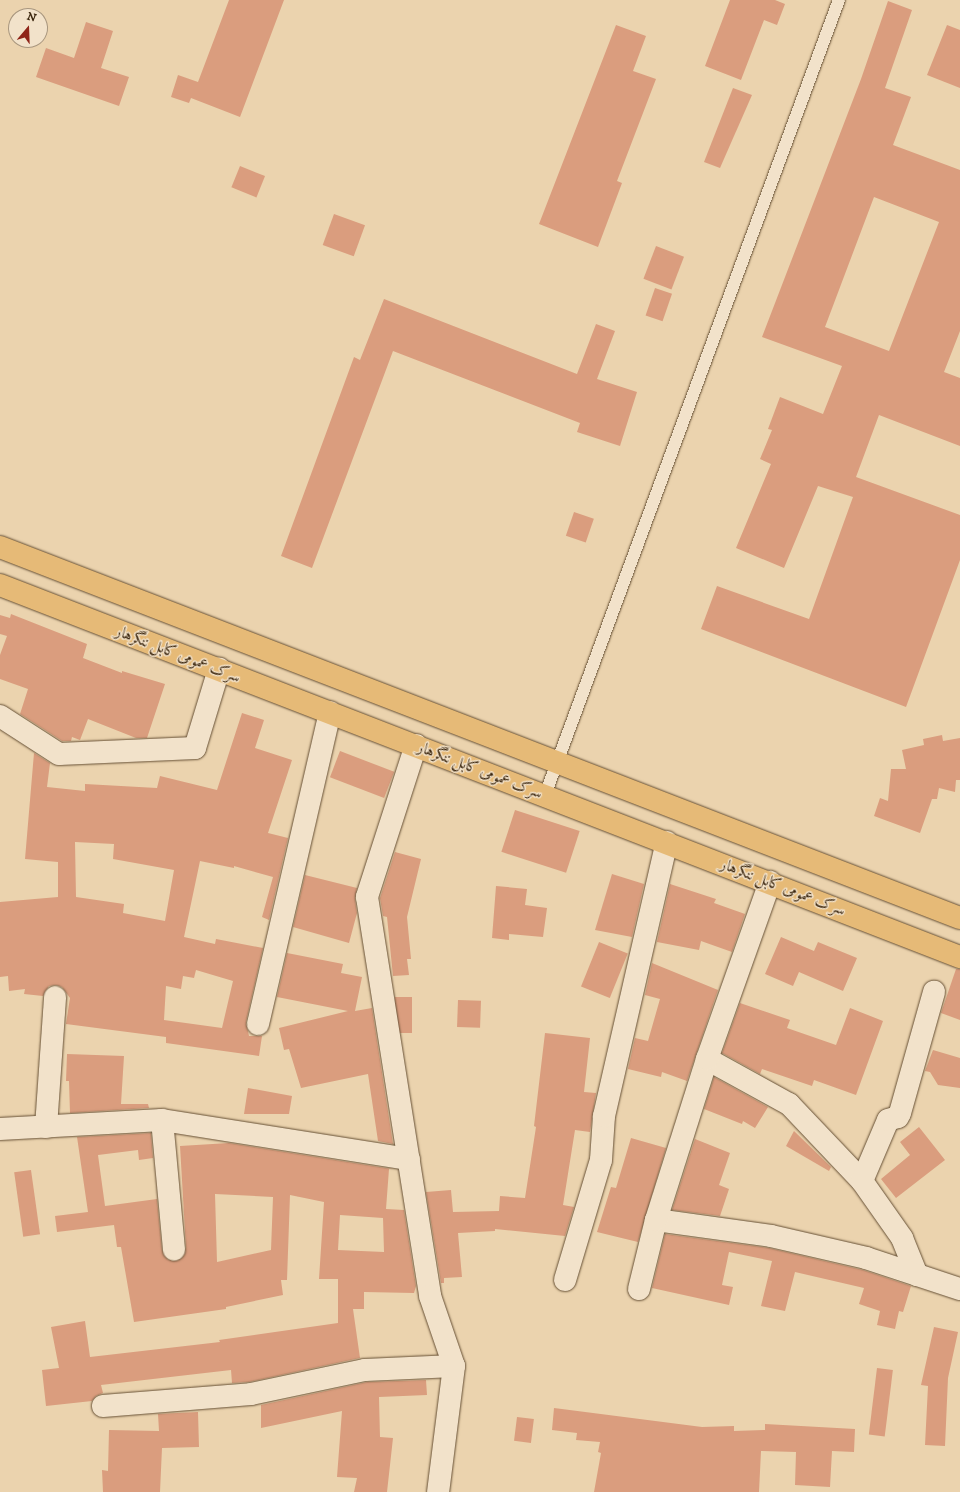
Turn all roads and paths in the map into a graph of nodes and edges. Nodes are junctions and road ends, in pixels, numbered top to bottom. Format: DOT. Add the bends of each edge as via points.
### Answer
graph roads {
  1 [pos="839,0"];
  2 [pos="0,547"];
  3 [pos="0,586"];
  4 [pos="219,669"];
  5 [pos="330,712"];
  6 [pos="0,716"];
  7 [pos="416,745"];
  8 [pos="557,761"];
  9 [pos="544,795"];
  10 [pos="667,842"];
  11 [pos="770,882"];
  12 [pos="960,918"];
  13 [pos="960,957"];
  14 [pos="934,992"];
  15 [pos="55,997"];
  16 [pos="258,1024"];
  17 [pos="707,1059"];
  18 [pos="162,1120"];
  19 [pos="46,1127"];
  20 [pos="0,1129"];
  21 [pos="409,1159"];
  22 [pos="862,1181"];
  23 [pos="656,1220"];
  24 [pos="174,1249"];
  25 [pos="917,1275"];
  26 [pos="565,1280"];
  27 [pos="639,1289"];
  28 [pos="960,1289"];
  29 [pos="454,1366"];
  30 [pos="103,1406"];
  31 [pos="438,1492"];
  1 -- 8 [label="lane"];
  2 -- 8 [label="highway"];
  3 -- 4 [label="highway, سرک عمومی کابل ننگرهار"];
  4 -- 5 [label="highway, سرک عمومی کابل ننگرهار"];
  4 -- 6 [label="street" via="195,748 59,754 19,731"];
  5 -- 7 [label="highway, سرک عمومی کابل ننگرهار"];
  5 -- 16 [label="street"];
  7 -- 9 [label="highway, سرک عمومی کابل ننگرهار"];
  7 -- 21 [label="street" via="367,897"];
  8 -- 9 [label="lane"];
  8 -- 12 [label="highway"];
  9 -- 10 [label="highway, سرک عمومی کابل ننگرهار"];
  10 -- 11 [label="highway, سرک عمومی کابل ننگرهار"];
  10 -- 26 [label="street" via="604,1116 600,1160"];
  11 -- 13 [label="highway, سرک عمومی کابل ننگرهار"];
  11 -- 17 [label="street"];
  14 -- 22 [label="street" via="900,1113 898,1117 888,1120"];
  15 -- 19 [label="street"];
  17 -- 22 [label="street" via="789,1104"];
  17 -- 23 [label="street"];
  18 -- 19 [label="street"];
  18 -- 21 [label="street"];
  18 -- 24 [label="street"];
  19 -- 20 [label="street"];
  21 -- 29 [label="street" via="430,1296"];
  22 -- 25 [label="street" via="902,1238"];
  23 -- 25 [label="street" via="771,1236 866,1258"];
  23 -- 27 [label="street"];
  25 -- 28 [label="street"];
  29 -- 30 [label="street" via="365,1370 251,1394"];
  29 -- 31 [label="street"];
}
